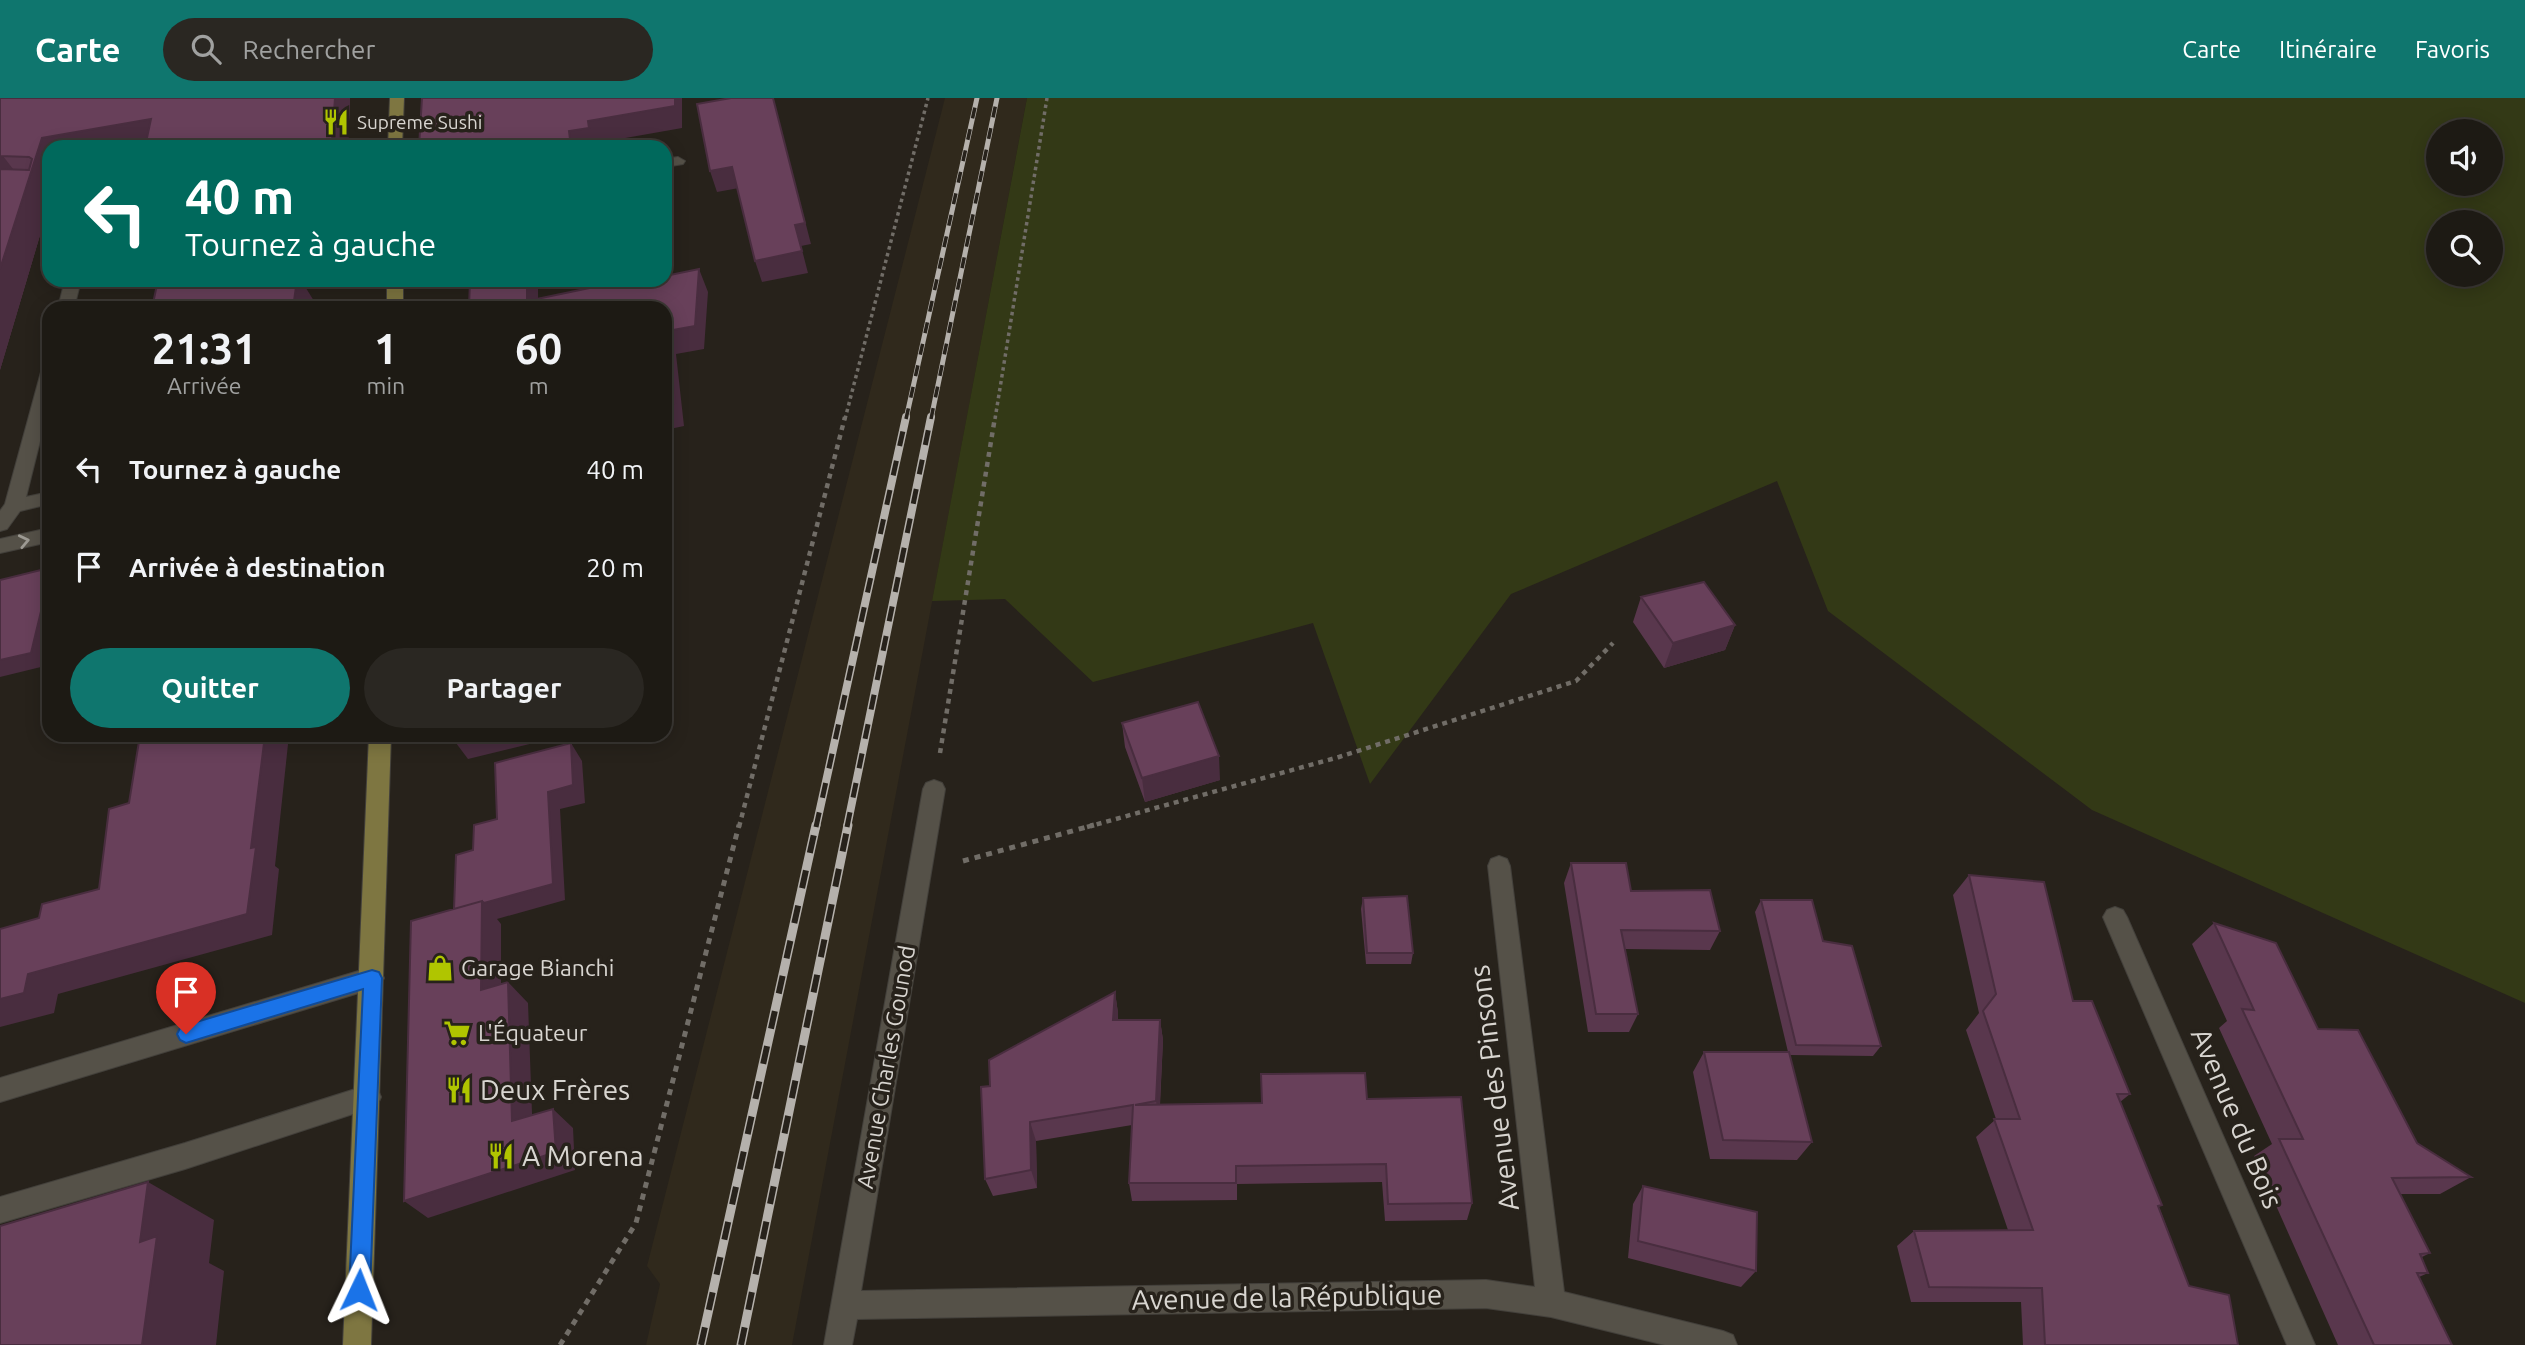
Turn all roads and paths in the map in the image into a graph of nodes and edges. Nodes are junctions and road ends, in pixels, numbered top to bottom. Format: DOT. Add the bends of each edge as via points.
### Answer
graph roads {
  1 [pos="397,98"];
  2 [pos="928,98"];
  3 [pos="1047,98"];
  4 [pos="395,140"];
  5 [pos="42,399"];
  6 [pos="42,500"];
  7 [pos="14,506"];
  8 [pos="0,524"];
  9 [pos="42,537"];
  10 [pos="0,546"];
  11 [pos="1613,643"];
  12 [pos="380,742"];
  13 [pos="934,789"];
  14 [pos="1499,866"];
  15 [pos="920,873"];
  16 [pos="2115,917"];
  17 [pos="372,978"];
  18 [pos="0,1090"];
  19 [pos="368,1097"];
  20 [pos="0,1210"];
  21 [pos="1551,1303"];
  22 [pos="845,1305"];
  23 [pos="357,1345"];
  24 [pos="560,1345"];
  25 [pos="838,1345"];
  26 [pos="1723,1345"];
  27 [pos="2301,1345"];
  1 -- 4 [label="main road"];
  2 -- 24 [label="path" via="636,1223"];
  3 -- 13 [label="path"];
  5 -- 7 [label="street"];
  6 -- 7 [label="street"];
  7 -- 8 [label="street"];
  10 -- 9 [label="street, one-way"];
  11 -- 15 [label="path" via="1576,681 1339,757"];
  12 -- 17 [label="main road"];
  13 -- 15 [label="street, Avenue Charles Gounod"];
  14 -- 21 [label="street, Avenue des Pinsons"];
  15 -- 22 [label="street, Avenue Charles Gounod"];
  16 -- 27 [label="street, Avenue du Bois"];
  17 -- 18 [label="street"];
  17 -- 19 [label="main road"];
  19 -- 20 [label="street"];
  19 -- 23 [label="main road"];
  21 -- 22 [label="street, Avenue de la République" via="1486,1294"];
  21 -- 26 [label="street, Avenue de la République"];
  22 -- 25 [label="street, Avenue Charles Gounod"];
}
